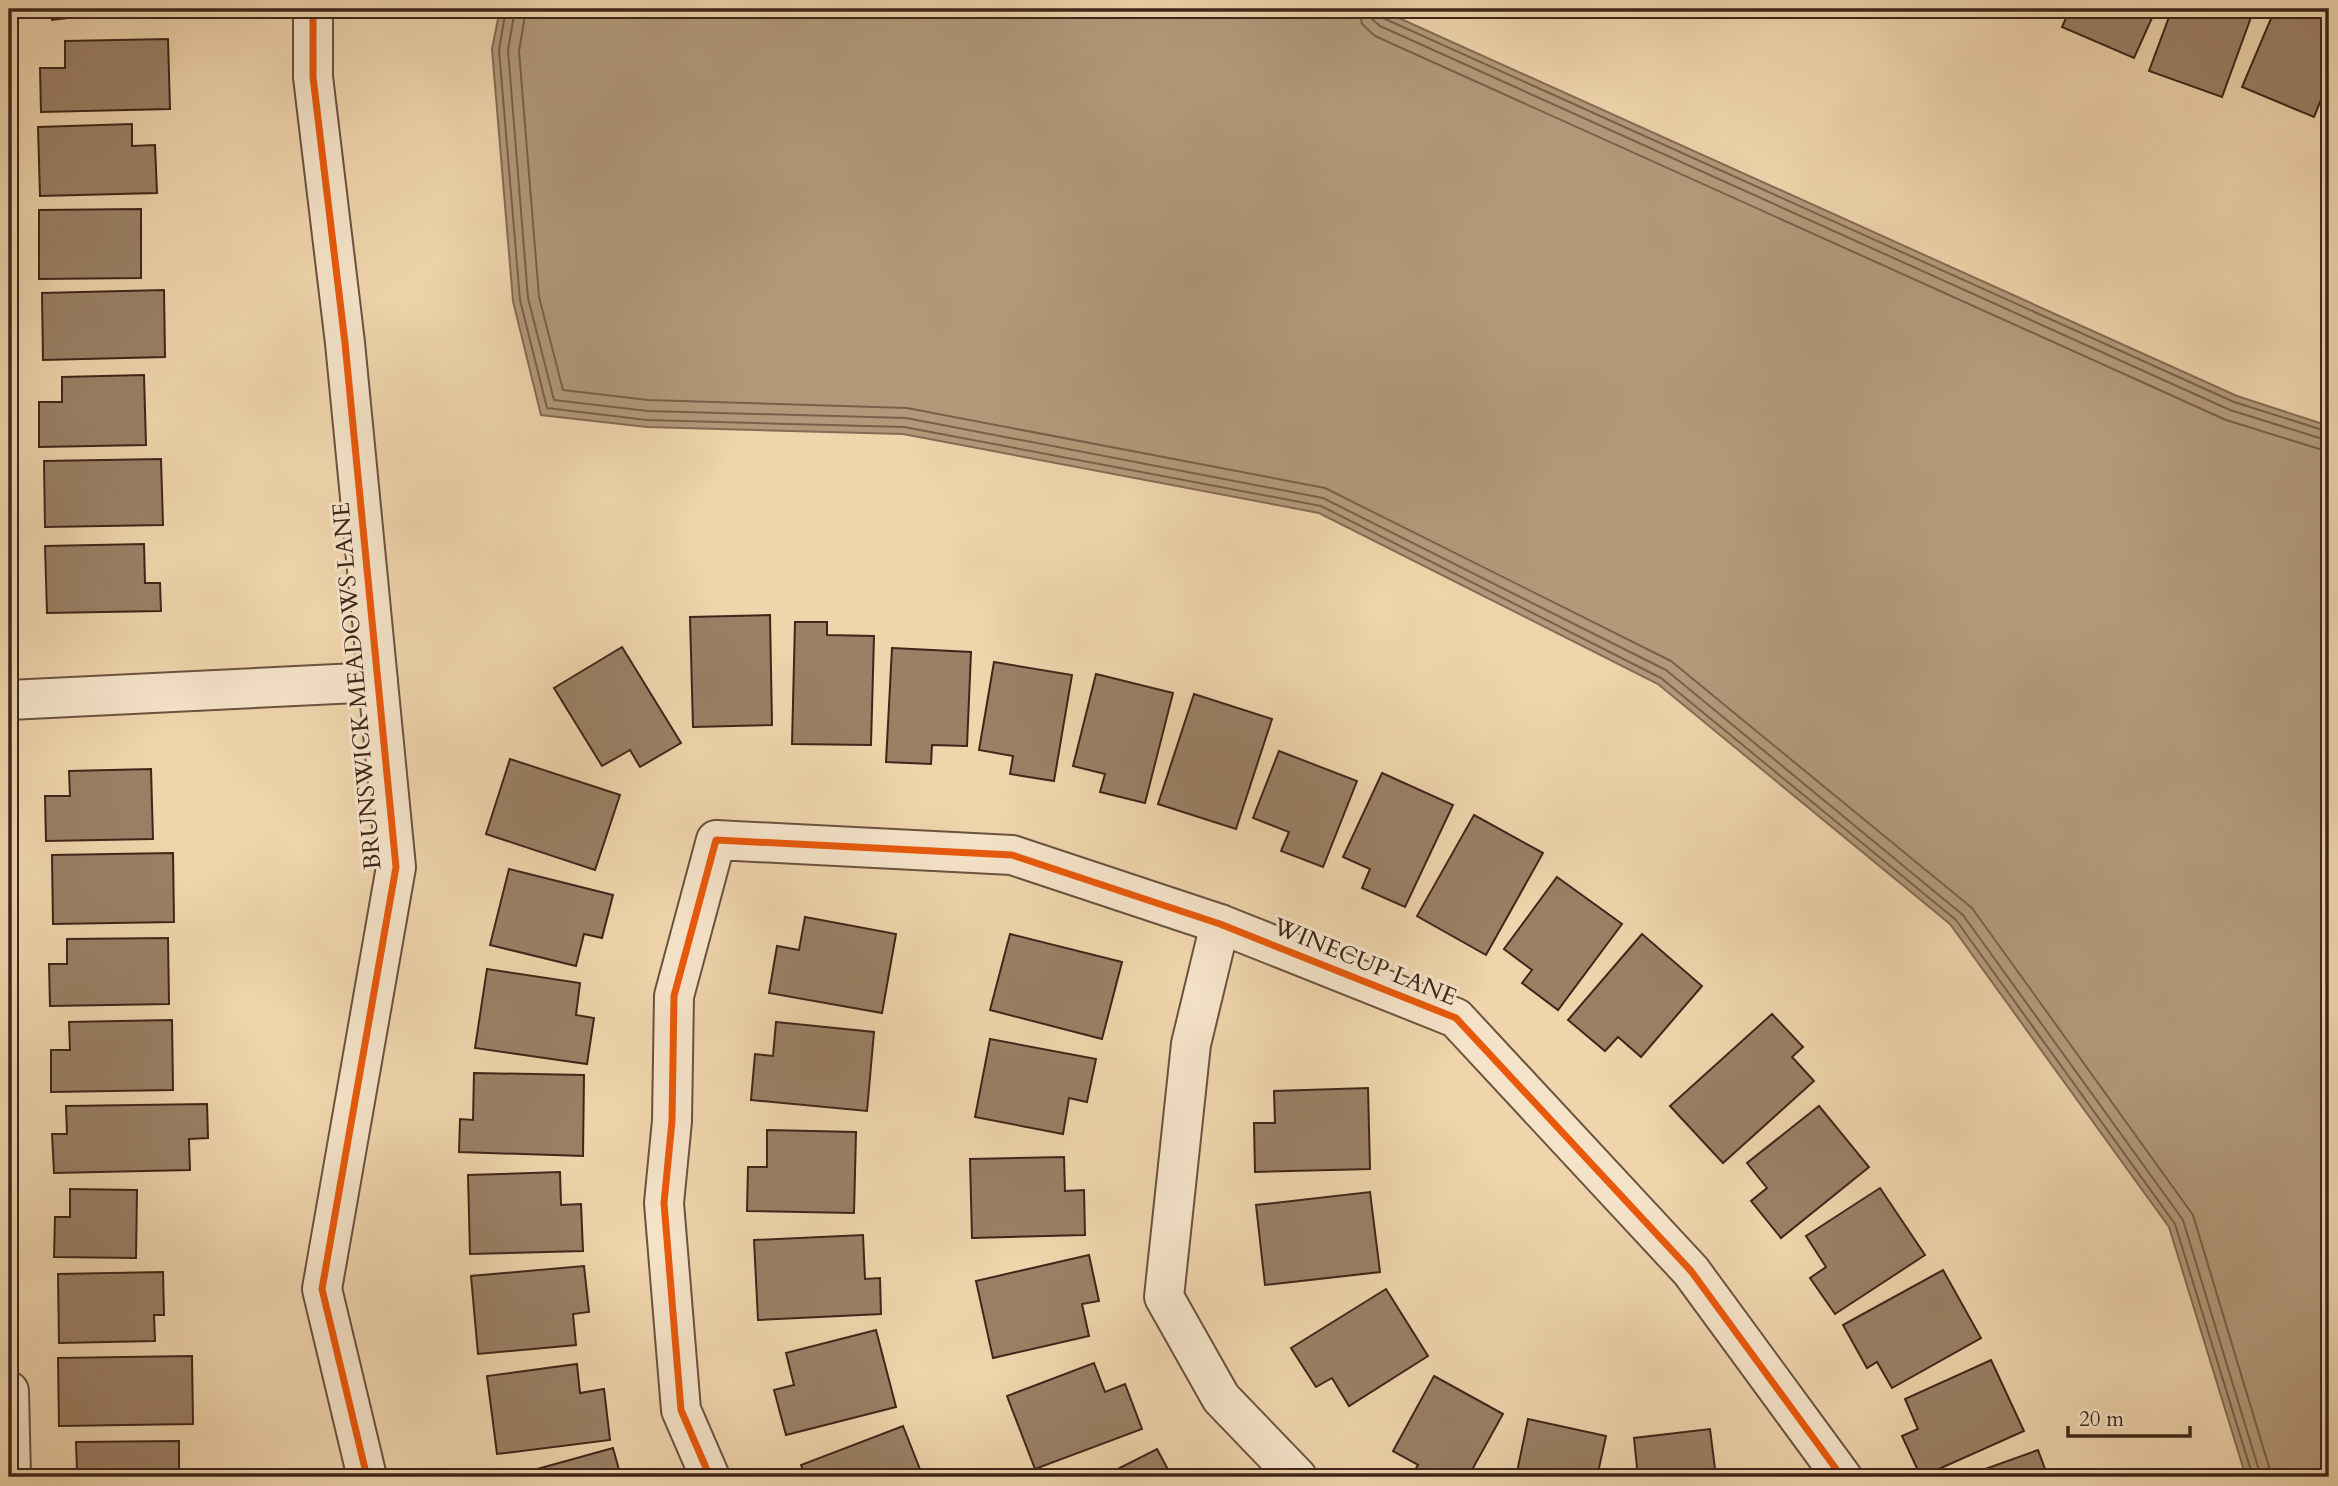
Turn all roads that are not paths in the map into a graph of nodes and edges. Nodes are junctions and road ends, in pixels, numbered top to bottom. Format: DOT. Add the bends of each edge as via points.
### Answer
graph roads {
  1 [pos="313,9"];
  2 [pos="378,682"];
  3 [pos="9,700"];
  4 [pos="1220,924"];
  5 [pos="9,1391"];
  6 [pos="11,1477"];
  7 [pos="367,1477"];
  8 [pos="710,1477"];
  9 [pos="1297,1477"];
  10 [pos="1842,1477"];
  1 -- 2 [label="street, BRUNSWICK MEADOWS LANE" via="313,77"];
  2 -- 3 [label="street"];
  2 -- 7 [label="street, BRUNSWICK MEADOWS LANE" via="396,867 322,1289"];
  4 -- 8 [label="street, WINECUP LANE" via="1012,855 716,840 674,996 672,1121 664,1203 681,1410"];
  4 -- 9 [label="street" via="1191,1044 1164,1297 1221,1398"];
  4 -- 10 [label="street, WINECUP LANE" via="1456,1018 1691,1271"];
  5 -- 6 [label="street"];
}
